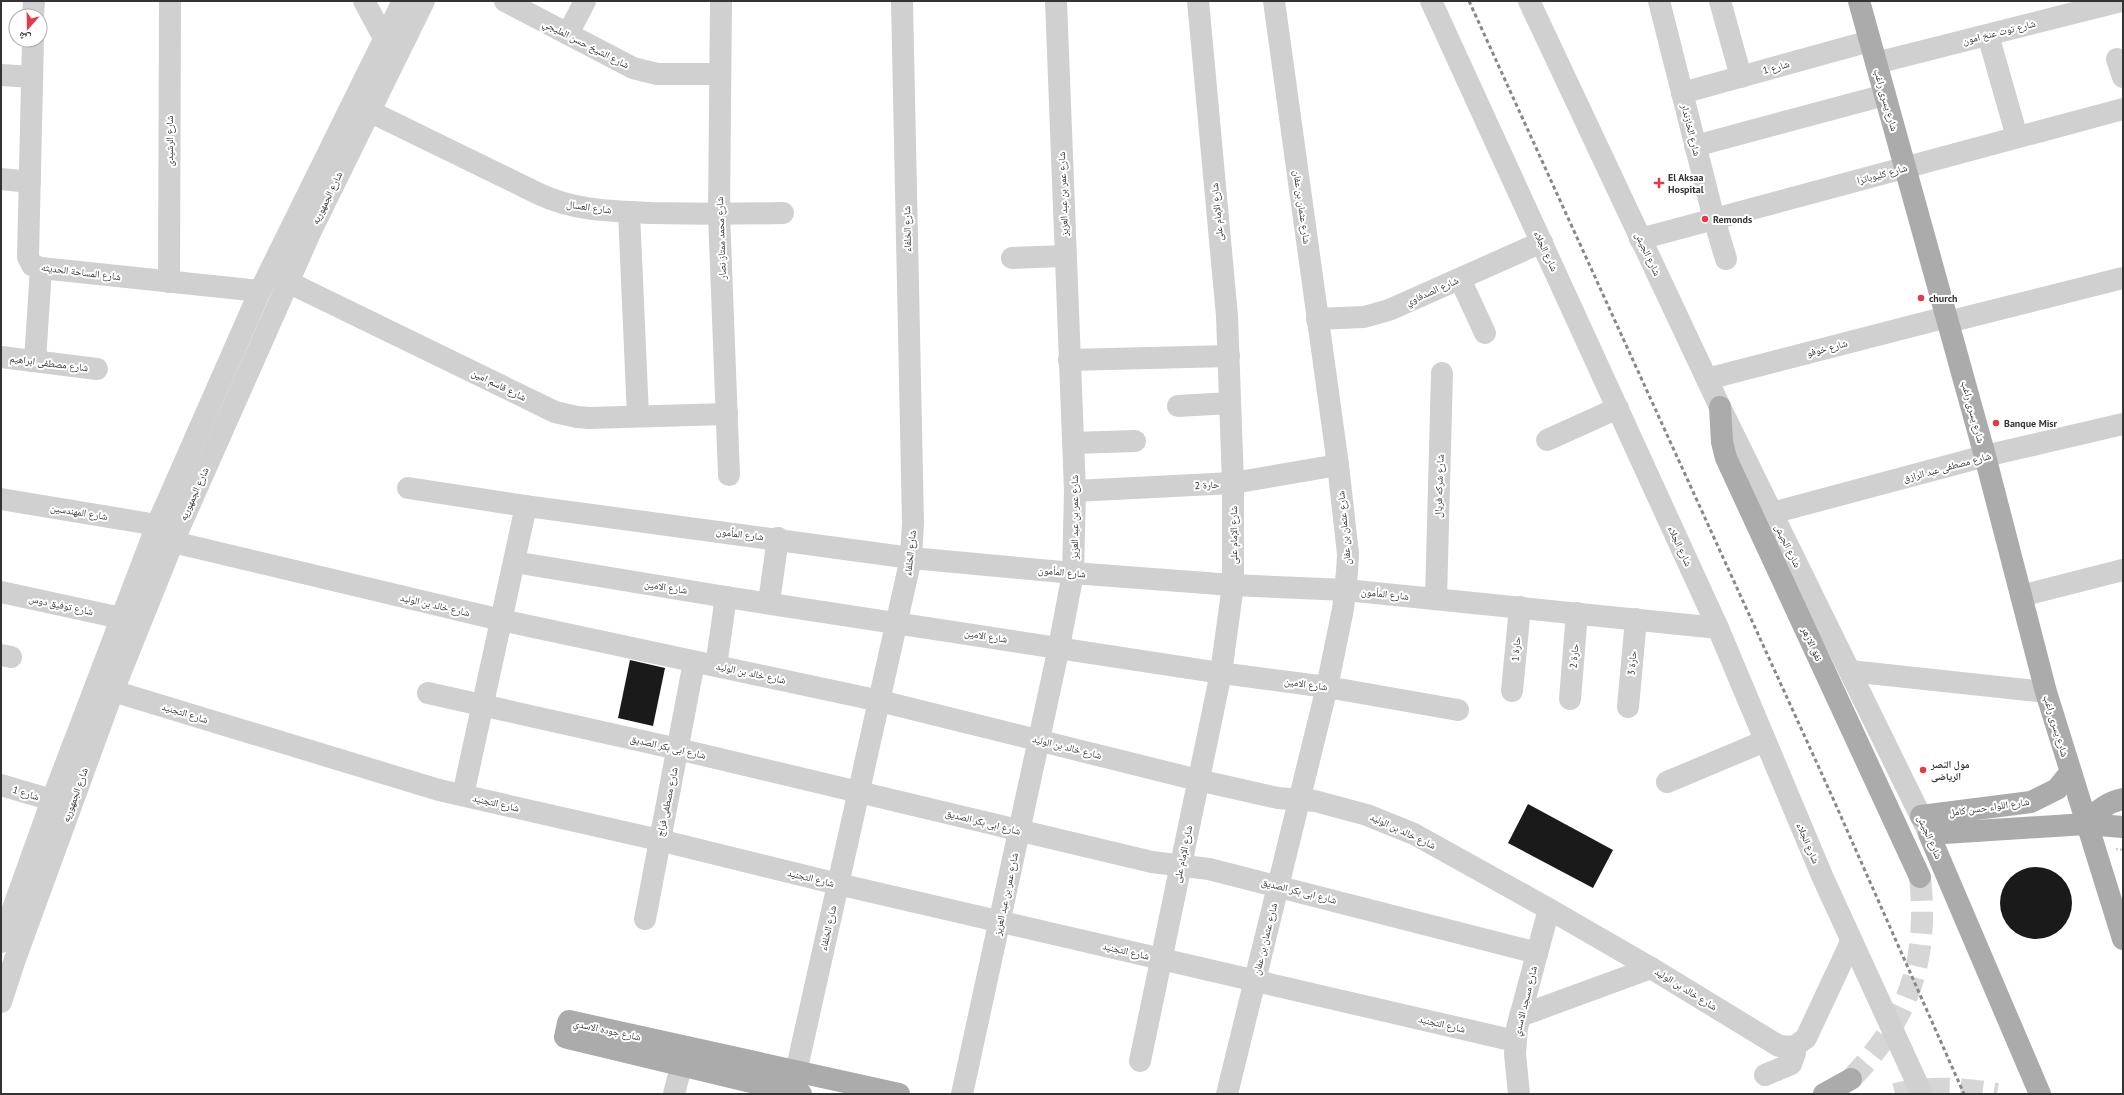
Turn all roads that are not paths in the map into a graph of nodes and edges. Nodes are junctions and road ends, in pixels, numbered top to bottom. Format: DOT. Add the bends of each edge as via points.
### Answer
graph roads {
  1 [pos="170,1"];
  2 [pos="364,1"];
  3 [pos="403,1"];
  4 [pos="424,1"];
  5 [pos="505,1"];
  6 [pos="585,1"];
  7 [pos="721,1"];
  8 [pos="902,1"];
  9 [pos="1056,1"];
  10 [pos="1198,1"];
  11 [pos="1274,1"];
  12 [pos="1431,1"];
  13 [pos="1529,1"];
  14 [pos="1659,1"];
  15 [pos="1720,1"];
  16 [pos="1859,1"];
  17 [pos="2121,1"];
  18 [pos="568,34"];
  19 [pos="1988,35"];
  20 [pos="1870,42"];
  21 [pos="392,43"];
  22 [pos="33,48"];
  23 [pos="1876,63"];
  24 [pos="720,74"];
  25 [pos="1,75"];
  26 [pos="32,77"];
  27 [pos="1741,77"];
  28 [pos="1682,93"];
  29 [pos="1885,95"];
  30 [pos="2123,109"];
  31 [pos="369,111"];
  32 [pos="2017,138"];
  33 [pos="1695,146"];
  34 [pos="1905,168"];
  35 [pos="1,179"];
  36 [pos="30,182"];
  37 [pos="630,212"];
  38 [pos="783,213"];
  39 [pos="719,214"];
  40 [pos="1714,219"];
  41 [pos="1640,239"];
  42 [pos="1542,242"];
  43 [pos="1065,256"];
  44 [pos="1012,258"];
  45 [pos="1726,259"];
  46 [pos="41,268"];
  47 [pos="2123,278"];
  48 [pos="1460,279"];
  49 [pos="169,282"];
  50 [pos="288,282"];
  51 [pos="260,291"];
  52 [pos="1317,319"];
  53 [pos="1948,320"];
  54 [pos="1485,333"];
  55 [pos="1229,356"];
  56 [pos="1,357"];
  57 [pos="1069,360"];
  58 [pos="35,361"];
  59 [pos="97,369"];
  60 [pos="1442,373"];
  61 [pos="1707,379"];
  62 [pos="1230,403"];
  63 [pos="1178,406"];
  64 [pos="1720,407"];
  65 [pos="1618,408"];
  66 [pos="727,414"];
  67 [pos="638,416"];
  68 [pos="2123,424"];
  69 [pos="1135,440"];
  70 [pos="1547,440"];
  71 [pos="1073,443"];
  72 [pos="1986,456"];
  73 [pos="1338,465"];
  74 [pos="729,475"];
  75 [pos="1233,483"];
  76 [pos="408,488"];
  77 [pos="1075,491"];
  78 [pos="1,499"];
  79 [pos="526,506"];
  80 [pos="1772,513"];
  81 [pos="157,525"];
  82 [pos="778,538"];
  83 [pos="172,542"];
  84 [pos="911,558"];
  85 [pos="514,562"];
  86 [pos="2123,570"];
  87 [pos="1074,573"];
  88 [pos="1233,585"];
  89 [pos="1346,590"];
  90 [pos="1,592"];
  91 [pos="2021,596"];
  92 [pos="726,597"];
  93 [pos="1436,599"];
  94 [pos="769,602"];
  95 [pos="1520,607"];
  96 [pos="1577,613"];
  97 [pos="121,618"];
  98 [pos="1636,619"];
  99 [pos="501,620"];
  100 [pos="898,622"];
  101 [pos="1718,628"];
  102 [pos="1059,647"];
  103 [pos="694,662"];
  104 [pos="716,666"];
  105 [pos="1850,671"];
  106 [pos="1221,673"];
  107 [pos="1327,687"];
  108 [pos="113,691"];
  109 [pos="1512,691"];
  110 [pos="2046,692"];
  111 [pos="428,693"];
  112 [pos="1570,699"];
  113 [pos="880,701"];
  114 [pos="483,705"];
  115 [pos="1628,707"];
  116 [pos="1458,710"];
  117 [pos="1039,740"];
  118 [pos="1765,741"];
  119 [pos="678,749"];
  120 [pos="2070,773"];
  121 [pos="1198,780"];
  122 [pos="1667,782"];
  123 [pos="1,785"];
  124 [pos="860,791"];
  125 [pos="463,795"];
  126 [pos="1300,799"];
  127 [pos="2123,799"];
  128 [pos="52,800"];
  129 [pos="2086,824"];
  130 [pos="1925,825"];
  131 [pos="2123,827"];
  132 [pos="1020,831"];
  133 [pos="659,840"];
  134 [pos="1181,865"];
  135 [pos="1920,877"];
  136 [pos="838,884"];
  137 [pos="1278,885"];
  138 [pos="1549,909"];
  139 [pos="645,919"];
  140 [pos="1000,922"];
  141 [pos="2123,939"];
  142 [pos="1,940"];
  143 [pos="1851,942"];
  144 [pos="1537,953"];
  145 [pos="1161,959"];
  146 [pos="1651,968"];
  147 [pos="1254,981"];
  148 [pos="1,1002"];
  149 [pos="1520,1016"];
  150 [pos="1515,1041"];
  151 [pos="1794,1047"];
  152 [pos="683,1057"];
  153 [pos="1140,1061"];
  154 [pos="1765,1075"];
  155 [pos="1851,1079"];
  156 [pos="796,1086"];
  157 [pos="674,1094"];
  158 [pos="899,1094"];
  159 [pos="962,1094"];
  160 [pos="1227,1094"];
  161 [pos="1519,1094"];
  162 [pos="1824,1094"];
  163 [pos="1922,1094"];
  164 [pos="2040,1094"];
  1 -- 49 [label="street, شارع الرشيدى"];
  2 -- 21 [label="street"];
  3 -- 21 [label="street, شارع الجمهوريه"];
  4 -- 21 [label="street, شارع الجمهوريه"];
  5 -- 18 [label="street, شارع الشيخ حسن المليجي"];
  6 -- 18 [label="street"];
  7 -- 24 [label="street, شارع محمد ممتاز نصار"];
  8 -- 84 [label="street, شارع الخلفاء" via="913,515"];
  9 -- 43 [label="street, شارع عمر بن عبد العزيز"];
  10 -- 55 [label="street, شارع الإمام على"];
  11 -- 52 [label="street, شارع عثمان بن عفان"];
  12 -- 42 [label="street, شارع الجلاء"];
  13 -- 41 [label="street, شارع الجيش"];
  14 -- 28 [label="street, شارع الخازندار"];
  15 -- 27 [label="street"];
  16 -- 20 [label="main road, شارع يسرى راغب"];
  17 -- 19 [label="street, شارع توت عنخ امون"];
  18 -- 24 [label="street, شارع الشيخ حسن المليجي" via="621,63 645,71"];
  19 -- 23 [label="street, شارع توت عنخ امون"];
  19 -- 32 [label="street"];
  20 -- 23 [label="main road, شارع يسرى راغب"];
  20 -- 27 [label="street, شارع 1"];
  21 -- 31 [label="street, شارع الجمهوريه"];
  21 -- 51 [label="street, شارع الجمهوريه"];
  22 -- 26 [label="street, شارع المساحة الحديثه"];
  23 -- 29 [label="main road, شارع يسرى راغب"];
  24 -- 39 [label="street, شارع محمد ممتاز نصار"];
  25 -- 26 [label="street"];
  26 -- 36 [label="street, شارع المساحة الحديثه"];
  27 -- 28 [label="street, شارع 1"];
  28 -- 33 [label="street, شارع الخازندار"];
  29 -- 33 [label="street"];
  29 -- 34 [label="main road, شارع يسرى راغب"];
  30 -- 32 [label="street, شارع كليوباترا"];
  31 -- 37 [label="street, شارع العسال" via="552,200 580,208"];
  31 -- 50 [label="street, شارع الجمهوريه"];
  32 -- 34 [label="street, شارع كليوباترا"];
  33 -- 40 [label="street, شارع الخازندار"];
  34 -- 40 [label="street, شارع كليوباترا"];
  34 -- 53 [label="main road, شارع يسرى راغب"];
  35 -- 36 [label="street"];
  36 -- 46 [label="street, شارع المساحة الحديثه" via="28,256 32,264"];
  37 -- 39 [label="street, شارع العسال"];
  37 -- 67 [label="street"];
  38 -- 39 [label="street, شارع العسال"];
  39 -- 66 [label="street, شارع محمد ممتاز نصار"];
  40 -- 41 [label="street, شارع كليوباترا"];
  40 -- 45 [label="street, شارع الخازندار"];
  41 -- 61 [label="street, شارع الجيش"];
  42 -- 48 [label="street, شارع الصدفاوي"];
  42 -- 65 [label="street, شارع الجلاء"];
  43 -- 44 [label="street"];
  43 -- 57 [label="street, شارع عمر بن عبد العزيز"];
  46 -- 49 [label="street, شارع المساحة الحديثه"];
  46 -- 58 [label="street"];
  47 -- 53 [label="street, شارع خوفو"];
  48 -- 52 [label="street, شارع الصدفاوي" via="1377,314"];
  48 -- 54 [label="street"];
  49 -- 51 [label="street, شارع المساحة الحديثه"];
  50 -- 67 [label="street, شارع قاسم امين" via="555,412 577,417"];
  50 -- 83 [label="street, شارع الجمهوريه"];
  51 -- 81 [label="street, شارع الجمهوريه"];
  52 -- 73 [label="street, شارع عثمان بن عفان"];
  53 -- 61 [label="street, شارع خوفو"];
  53 -- 72 [label="main road, شارع يسرى راغب"];
  55 -- 57 [label="street"];
  55 -- 62 [label="street, شارع الإمام على"];
  56 -- 58 [label="street, شارع مصطفى ابراهيم"];
  57 -- 71 [label="street, شارع عمر بن عبد العزيز"];
  58 -- 59 [label="street, شارع مصطفى ابراهيم"];
  60 -- 93 [label="street, شارع شركه فريال"];
  61 -- 64 [label="street, شارع الجيش"];
  62 -- 63 [label="street"];
  62 -- 75 [label="street, شارع الإمام على"];
  64 -- 80 [label="street, شارع الجيش"];
  64 -- 135 [label="main road, نفق الازهر" via="1726,458"];
  65 -- 70 [label="street"];
  65 -- 101 [label="street, شارع الجلاء"];
  66 -- 67 [label="street, شارع قاسم امين"];
  66 -- 74 [label="street, شارع محمد ممتاز نصار"];
  68 -- 72 [label="street, شارع مصطفى عبد الرازق"];
  69 -- 71 [label="street"];
  71 -- 77 [label="street, شارع عمر بن عبد العزيز"];
  72 -- 80 [label="street, شارع مصطفى عبد الرازق"];
  72 -- 91 [label="main road, شارع يسرى راغب"];
  73 -- 75 [label="street, حارة 2"];
  73 -- 89 [label="street, شارع عثمان بن عفان" via="1348,554"];
  75 -- 77 [label="street, حارة 2"];
  75 -- 88 [label="street, شارع الإمام على"];
  76 -- 79 [label="street, شارع المأمون"];
  77 -- 87 [label="street, شارع عمر بن عبد العزيز"];
  78 -- 81 [label="street, شارع المهندسين"];
  79 -- 82 [label="street, شارع المأمون"];
  79 -- 85 [label="street"];
  80 -- 105 [label="street, شارع الجيش"];
  81 -- 97 [label="street, شارع الجمهوريه"];
  82 -- 84 [label="street, شارع المأمون"];
  82 -- 94 [label="street"];
  83 -- 99 [label="street, شارع خالد بن الوليد"];
  83 -- 108 [label="street, شارع الجمهوريه"];
  84 -- 87 [label="street, شارع المأمون"];
  84 -- 100 [label="street, شارع الخلفاء"];
  85 -- 92 [label="street, شارع الامين"];
  85 -- 99 [label="street"];
  86 -- 91 [label="street"];
  87 -- 88 [label="street, شارع المأمون"];
  87 -- 102 [label="street, شارع عمر بن عبد العزيز"];
  88 -- 89 [label="street, شارع المأمون"];
  88 -- 106 [label="street, شارع الإمام على"];
  89 -- 93 [label="street, شارع المأمون"];
  89 -- 107 [label="street, شارع عثمان بن عفان"];
  90 -- 97 [label="street, شارع توفيق دوس"];
  91 -- 110 [label="main road, شارع يسرى راغب"];
  92 -- 94 [label="street, شارع الامين"];
  92 -- 104 [label="street"];
  93 -- 95 [label="street, شارع المأمون"];
  94 -- 100 [label="street, شارع الامين"];
  95 -- 96 [label="street, شارع المأمون"];
  95 -- 109 [label="street, حارة 1"];
  96 -- 98 [label="street, شارع المأمون"];
  96 -- 112 [label="street, حارة 2"];
  97 -- 128 [label="street, شارع الجمهوريه"];
  98 -- 101 [label="street, شارع المأمون"];
  98 -- 115 [label="street, حارة 3"];
  99 -- 103 [label="street, شارع خالد بن الوليد"];
  99 -- 114 [label="street"];
  100 -- 102 [label="street, شارع الامين"];
  100 -- 113 [label="street, شارع الخلفاء"];
  101 -- 118 [label="street, شارع الجلاء"];
  102 -- 106 [label="street, شارع الامين"];
  102 -- 117 [label="street, شارع عمر بن عبد العزيز"];
  103 -- 104 [label="street, شارع خالد بن الوليد"];
  103 -- 119 [label="street, شارع مصطفى فراج"];
  104 -- 113 [label="street, شارع خالد بن الوليد"];
  105 -- 110 [label="street"];
  105 -- 130 [label="street, شارع الجيش"];
  106 -- 107 [label="street, شارع الامين"];
  106 -- 121 [label="street, شارع الإمام على"];
  107 -- 116 [label="street, شارع الامين"];
  107 -- 126 [label="street, شارع عثمان بن عفان"];
  108 -- 125 [label="street, شارع التجنيد"];
  108 -- 148 [label="street, شارع الجمهوريه"];
  110 -- 120 [label="main road, شارع يسرى راغب"];
  111 -- 114 [label="street, شارع ابى بكر الصديق"];
  113 -- 117 [label="street, شارع خالد بن الوليد"];
  113 -- 124 [label="street, شارع الخلفاء"];
  114 -- 119 [label="street, شارع ابى بكر الصديق"];
  114 -- 125 [label="street"];
  117 -- 121 [label="street, شارع خالد بن الوليد"];
  117 -- 132 [label="street, شارع عمر بن عبد العزيز"];
  118 -- 122 [label="street"];
  118 -- 143 [label="street, شارع الجلاء"];
  119 -- 124 [label="street, شارع ابى بكر الصديق"];
  119 -- 133 [label="street, شارع مصطفى فراج"];
  120 -- 129 [label="main road, شارع يسرى راغب"];
  120 -- 130 [label="main road, شارع اللواء حسن كامل" via="2057,789 2031,802"];
  121 -- 126 [label="street, شارع خالد بن الوليد" via="1278,798"];
  121 -- 134 [label="street, شارع الإمام على"];
  123 -- 128 [label="street, شارع 1"];
  124 -- 132 [label="street, شارع ابى بكر الصديق"];
  124 -- 136 [label="street, شارع الخلفاء"];
  125 -- 133 [label="street, شارع التجنيد"];
  126 -- 137 [label="street, شارع عثمان بن عفان"];
  126 -- 138 [label="street, شارع خالد بن الوليد" via="1335,805 1414,834"];
  127 -- 129 [label="main road" via="2106,805"];
  128 -- 142 [label="street, شارع الجمهوريه"];
  129 -- 130 [label="main road, شارع اللواء حسن كامل"];
  129 -- 131 [label="main road, شارع اللواء حسن كامل"];
  129 -- 141 [label="main road"];
  130 -- 164 [label="main road, شارع الجيش"];
  132 -- 134 [label="street, شارع ابى بكر الصديق" via="1152,862"];
  132 -- 140 [label="street, شارع عمر بن عبد العزيز"];
  133 -- 136 [label="street, شارع التجنيد"];
  133 -- 139 [label="street, شارع مصطفى فراج"];
  134 -- 137 [label="street, شارع ابى بكر الصديق"];
  134 -- 145 [label="street, شارع الإمام على"];
  136 -- 140 [label="street, شارع التجنيد"];
  136 -- 156 [label="street, شارع الخلفاء"];
  137 -- 144 [label="street, شارع ابى بكر الصديق"];
  137 -- 147 [label="street, شارع عثمان بن عفان"];
  138 -- 144 [label="street, شارع مسجد الاسدي"];
  138 -- 146 [label="street, شارع خالد بن الوليد"];
  140 -- 145 [label="street, شارع التجنيد"];
  140 -- 159 [label="street, شارع عمر بن عبد العزيز"];
  143 -- 151 [label="street" via="1806,1038"];
  143 -- 163 [label="street, شارع الجلاء"];
  144 -- 149 [label="street, شارع مسجد الاسدي"];
  145 -- 147 [label="street, شارع التجنيد"];
  145 -- 153 [label="street, شارع الإمام على"];
  146 -- 149 [label="street"];
  146 -- 151 [label="street, شارع خالد بن الوليد" via="1779,1046"];
  147 -- 150 [label="street, شارع التجنيد"];
  147 -- 160 [label="street, شارع عثمان بن عفان"];
  149 -- 150 [label="street, شارع مسجد الاسدي"];
  150 -- 161 [label="street, شارع مسجد الاسدي" via="1515,1068"];
  151 -- 154 [label="street" via="1795,1053 1791,1064"];
  152 -- 156 [label="main road"];
  152 -- 157 [label="street"];
  155 -- 162 [label="main road"];
  156 -- 158 [label="main road"];
}
